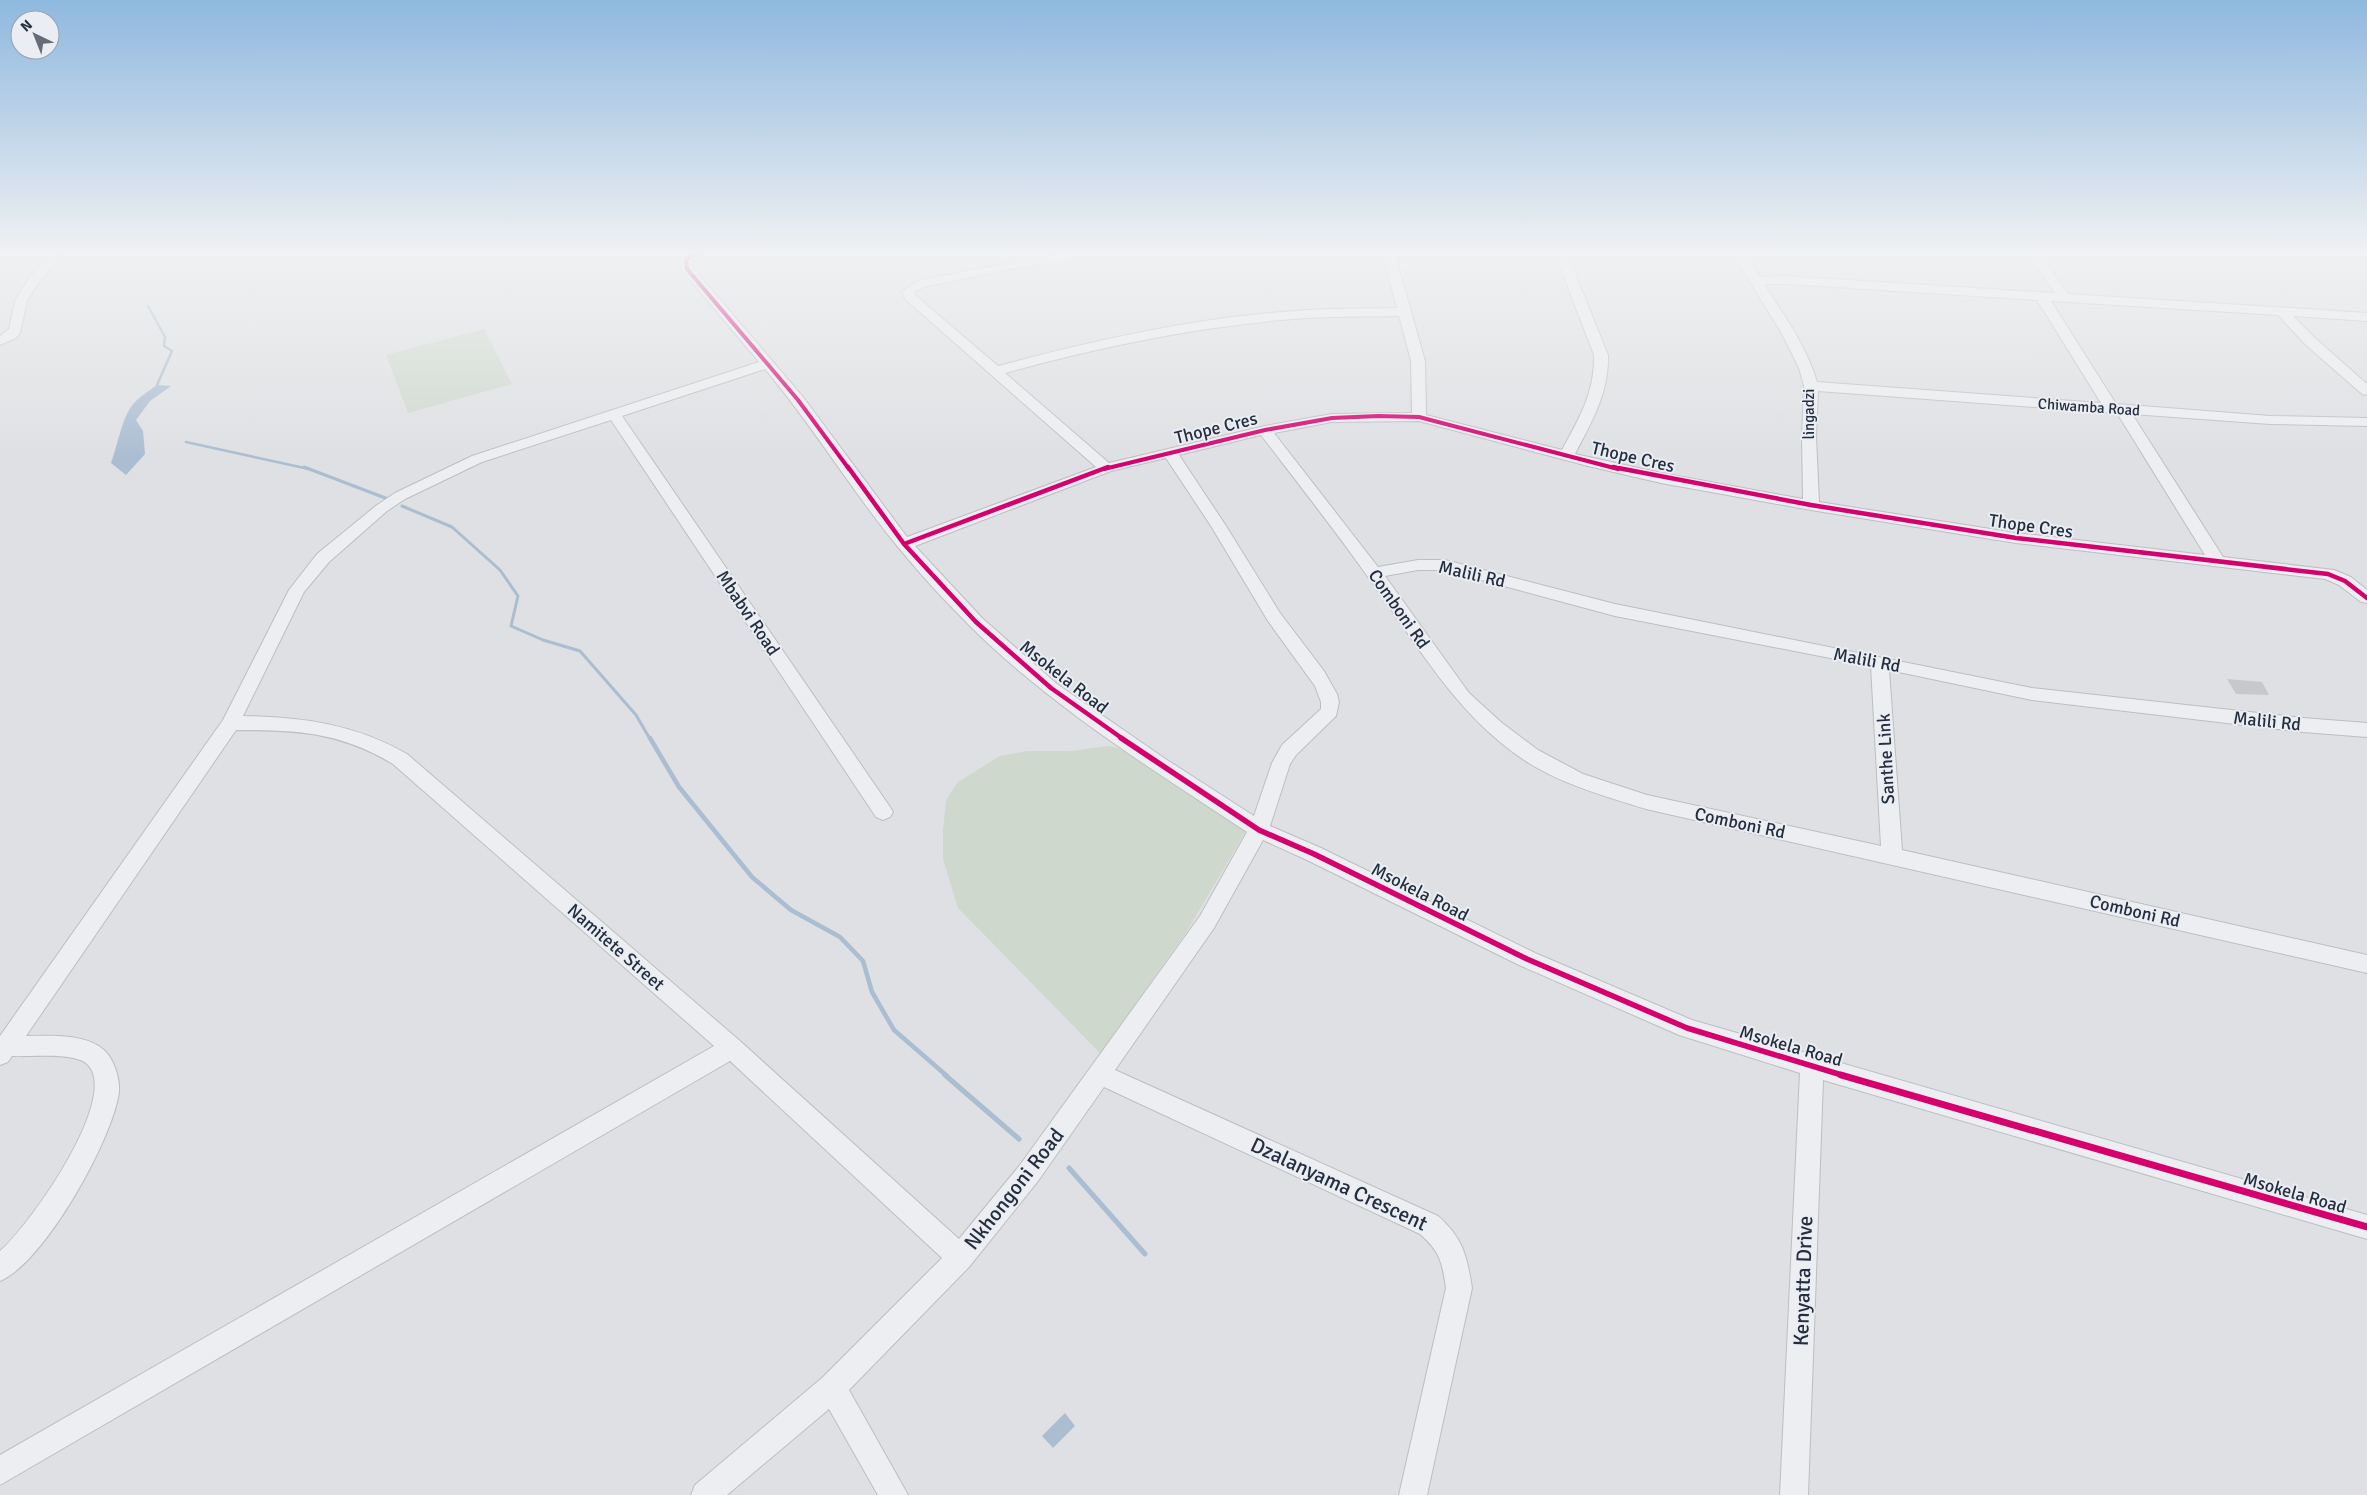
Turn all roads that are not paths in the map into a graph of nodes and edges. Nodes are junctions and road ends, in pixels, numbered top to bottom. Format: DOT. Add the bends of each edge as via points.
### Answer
graph roads {
  1 [pos="17,321"];
  2 [pos="731,321"];
  3 [pos="938,321"];
  4 [pos="1233,321"];
  5 [pos="1408,321"];
  6 [pos="1588,321"];
  7 [pos="1781,321"];
  8 [pos="2058,321"];
  9 [pos="2290,321"];
  10 [pos="0,341"];
  11 [pos="767,364"];
  12 [pos="996,371"];
  13 [pos="1811,386"];
  14 [pos="2367,391"];
  15 [pos="2117,409"];
  16 [pos="614,414"];
  17 [pos="1418,417"];
  18 [pos="2367,422"];
  19 [pos="1265,430"];
  20 [pos="1170,453"];
  21 [pos="1566,456"];
  22 [pos="1106,468"];
  23 [pos="1811,505"];
  24 [pos="904,544"];
  25 [pos="2218,562"];
  26 [pos="1374,573"];
  27 [pos="2367,598"];
  28 [pos="1880,662"];
  29 [pos="231,724"];
  30 [pos="2367,730"];
  31 [pos="883,812"];
  32 [pos="1259,830"];
  33 [pos="1892,856"];
  34 [pos="2367,964"];
  35 [pos="732,1048"];
  36 [pos="3,1050"];
  37 [pos="1812,1067"];
  38 [pos="1100,1074"];
  39 [pos="2367,1227"];
  40 [pos="960,1258"];
  41 [pos="0,1268"];
  42 [pos="832,1388"];
  43 [pos="0,1471"];
  44 [pos="705,1495"];
  45 [pos="894,1495"];
  46 [pos="1413,1495"];
  47 [pos="1794,1495"];
  1 -- 10 [label="street" via="11,335"];
  2 -- 11 [label="street, Msokela Road"];
  3 -- 12 [label="street"];
  4 -- 12 [label="street" via="1147,336"];
  5 -- 17 [label="street" via="1418,360"];
  6 -- 21 [label="street" via="1601,355 1602,373 1595,401"];
  7 -- 13 [label="street, lingadzi" via="1794,342"];
  8 -- 15 [label="street"];
  9 -- 14 [label="street"];
  11 -- 16 [label="street"];
  11 -- 24 [label="street, Msokela Road" via="798,400"];
  12 -- 22 [label="street"];
  13 -- 15 [label="street, Chiwamba Road"];
  13 -- 23 [label="street, lingadzi"];
  15 -- 18 [label="street, Chiwamba Road" via="2309,422"];
  15 -- 25 [label="street"];
  16 -- 29 [label="street" via="477,459 420,485 382,508 323,558 297,590"];
  16 -- 31 [label="street, Mbabvi Road"];
  17 -- 19 [label="street, Thope Cres" via="1332,418"];
  17 -- 21 [label="street, Thope Cres"];
  19 -- 20 [label="street, Thope Cres"];
  19 -- 26 [label="street, Comboni Rd"];
  20 -- 22 [label="street, Thope Cres"];
  20 -- 32 [label="street, Nkhongoni Road" via="1273,616 1324,683 1332,702 1330,711 1288,750 1280,763"];
  21 -- 23 [label="street, Thope Cres" via="1661,478"];
  22 -- 24 [label="street, Thope Cres"];
  23 -- 25 [label="street, Thope Cres" via="2016,538"];
  24 -- 32 [label="street, Msokela Road" via="976,622 1051,688 1157,764"];
  25 -- 27 [label="street, Thope Cres" via="2328,574 2345,581"];
  26 -- 28 [label="street, Malili Rd" via="1418,564 1445,565 1615,610"];
  26 -- 33 [label="street, Comboni Rd" via="1472,707 1512,742 1551,767 1591,785 1646,802"];
  28 -- 30 [label="street, Malili Rd" via="2032,694"];
  28 -- 33 [label="street, Santhe Link"];
  29 -- 35 [label="street, Namitete Street" via="292,723 339,732 385,748"];
  29 -- 36 [label="street"];
  32 -- 37 [label="street, Msokela Road" via="1527,959 1687,1028"];
  32 -- 38 [label="street, Nkhongoni Road" via="1207,922"];
  33 -- 34 [label="street, Comboni Rd"];
  35 -- 40 [label="street, Namitete Street"];
  35 -- 43 [label="street"];
  36 -- 41 [label="street" via="75,1049 92,1055 105,1070 107,1092 96,1130 48,1214 19,1252"];
  37 -- 39 [label="street, Msokela Road"];
  37 -- 47 [label="street, Kenyatta Drive"];
  38 -- 40 [label="street, Nkhongoni Road" via="1029,1173"];
  38 -- 46 [label="street, Dzalanyama Crescent" via="1428,1224 1446,1239 1454,1256 1459,1288"];
  40 -- 42 [label="street, Nkhongoni Road"];
  42 -- 44 [label="street, Nkhongoni Road"];
  42 -- 45 [label="street"];
}
